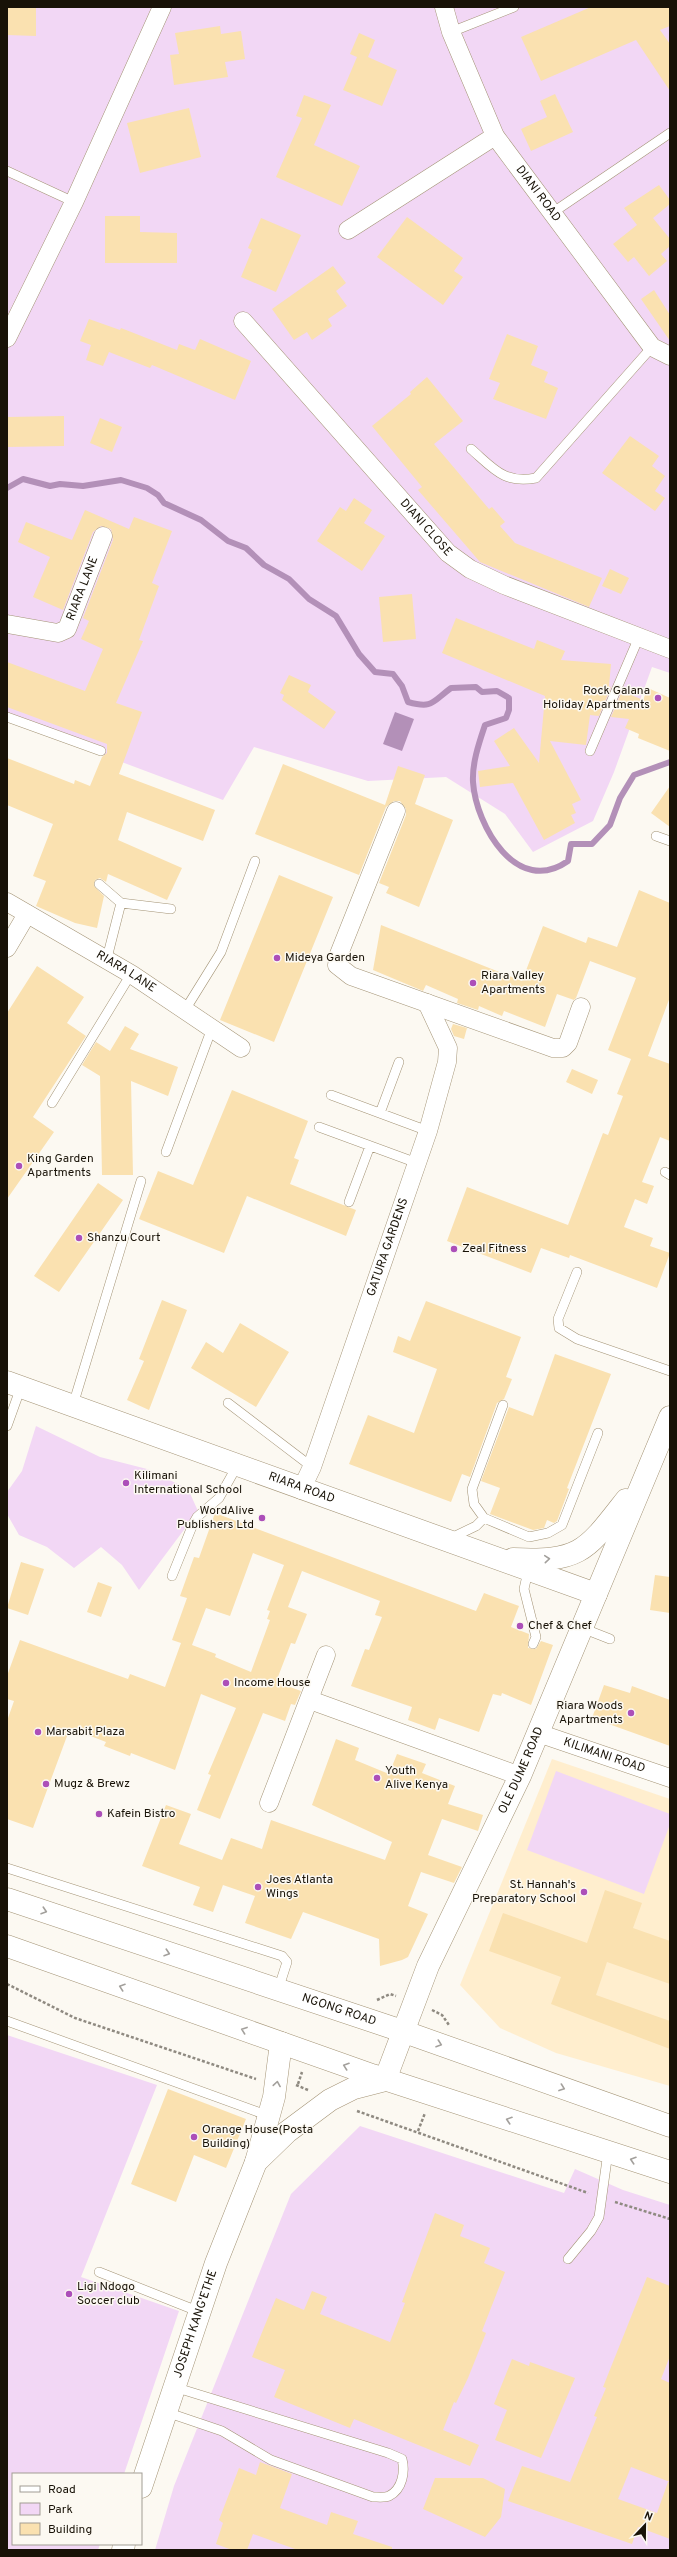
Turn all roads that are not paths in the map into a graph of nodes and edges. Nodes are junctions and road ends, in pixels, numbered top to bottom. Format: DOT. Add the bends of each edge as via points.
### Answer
graph roads {
  1 [pos="162,7"];
  2 [pos="444,7"];
  3 [pos="514,7"];
  4 [pos="451,32"];
  5 [pos="670,133"];
  6 [pos="495,136"];
  7 [pos="7,171"];
  8 [pos="74,202"];
  9 [pos="552,213"];
  10 [pos="348,230"];
  11 [pos="243,321"];
  12 [pos="7,338"];
  13 [pos="652,347"];
  14 [pos="670,356"];
  15 [pos="471,449"];
  16 [pos="103,536"];
  17 [pos="7,624"];
  18 [pos="639,637"];
  19 [pos="670,649"];
  20 [pos="7,717"];
  21 [pos="101,751"];
  22 [pos="590,751"];
  23 [pos="396,810"];
  24 [pos="656,836"];
  25 [pos="670,842"];
  26 [pos="255,861"];
  27 [pos="99,884"];
  28 [pos="7,902"];
  29 [pos="121,903"];
  30 [pos="171,910"];
  31 [pos="27,914"];
  32 [pos="7,948"];
  33 [pos="106,962"];
  34 [pos="130,974"];
  35 [pos="427,1003"];
  36 [pos="581,1007"];
  37 [pos="185,1010"];
  38 [pos="212,1028"];
  39 [pos="241,1048"];
  40 [pos="399,1062"];
  41 [pos="331,1095"];
  42 [pos="52,1103"];
  43 [pos="380,1113"];
  44 [pos="319,1128"];
  45 [pos="428,1131"];
  46 [pos="370,1146"];
  47 [pos="166,1152"];
  48 [pos="417,1163"];
  49 [pos="141,1181"];
  50 [pos="350,1202"];
  51 [pos="577,1272"];
  52 [pos="670,1372"];
  53 [pos="14,1385"];
  54 [pos="228,1403"];
  55 [pos="73,1405"];
  56 [pos="504,1405"];
  57 [pos="670,1417"];
  58 [pos="7,1426"];
  59 [pos="598,1433"];
  60 [pos="237,1466"];
  61 [pos="312,1467"];
  62 [pos="644,1478"];
  63 [pos="301,1490"];
  64 [pos="484,1518"];
  65 [pos="446,1541"];
  66 [pos="494,1558"];
  67 [pos="528,1571"];
  68 [pos="172,1576"];
  69 [pos="596,1594"];
  70 [pos="582,1628"];
  71 [pos="610,1639"];
  72 [pos="533,1644"];
  73 [pos="326,1655"];
  74 [pos="310,1700"];
  75 [pos="538,1733"];
  76 [pos="520,1776"];
  77 [pos="670,1778"];
  78 [pos="269,1803"];
  79 [pos="7,1868"];
  80 [pos="7,1899"];
  81 [pos="7,1946"];
  82 [pos="278,1990"];
  83 [pos="7,2022"];
  84 [pos="402,2032"];
  85 [pos="281,2044"];
  86 [pos="385,2080"];
  87 [pos="269,2116"];
  88 [pos="670,2126"];
  89 [pos="608,2152"];
  90 [pos="256,2162"];
  91 [pos="670,2172"];
  92 [pos="568,2258"];
  93 [pos="99,2272"];
  94 [pos="200,2312"];
  95 [pos="174,2387"];
  96 [pos="166,2412"];
  97 [pos="142,2484"];
  1 -- 8 [label="street"];
  2 -- 4 [label="street, DIANI ROAD"];
  3 -- 4 [label="lane"];
  4 -- 6 [label="street, DIANI ROAD"];
  5 -- 9 [label="lane"];
  6 -- 9 [label="street, DIANI ROAD"];
  6 -- 10 [label="street"];
  7 -- 8 [label="lane"];
  8 -- 12 [label="street"];
  9 -- 13 [label="street, DIANI ROAD"];
  11 -- 18 [label="street, DIANI CLOSE" via="448,553 470,569 504,586"];
  13 -- 14 [label="street, DIANI ROAD"];
  13 -- 15 [label="lane" via="536,478 520,481 501,475"];
  16 -- 17 [label="street, RIARA LANE" via="67,629 58,633"];
  18 -- 19 [label="street, DIANI CLOSE"];
  18 -- 22 [label="lane"];
  20 -- 21 [label="lane"];
  23 -- 35 [label="street" via="338,954 337,965 351,976"];
  24 -- 25 [label="lane"];
  26 -- 37 [label="lane" via="221,952"];
  27 -- 29 [label="lane"];
  28 -- 31 [label="street, RIARA LANE"];
  29 -- 30 [label="lane"];
  29 -- 33 [label="lane"];
  31 -- 32 [label="street"];
  31 -- 33 [label="street, RIARA LANE"];
  33 -- 34 [label="street, RIARA LANE"];
  34 -- 37 [label="street, RIARA LANE"];
  34 -- 42 [label="lane"];
  35 -- 36 [label="street" via="553,1048 563,1048 568,1043"];
  35 -- 45 [label="street, GATURA GARDENS" via="448,1048 447,1062"];
  37 -- 38 [label="street, RIARA LANE"];
  38 -- 39 [label="street, RIARA LANE"];
  38 -- 47 [label="lane"];
  40 -- 43 [label="lane"];
  41 -- 43 [label="lane"];
  43 -- 45 [label="lane"];
  44 -- 46 [label="lane"];
  45 -- 48 [label="street, GATURA GARDENS"];
  46 -- 48 [label="lane"];
  46 -- 50 [label="lane"];
  48 -- 61 [label="street, GATURA GARDENS"];
  49 -- 55 [label="lane"];
  51 -- 52 [label="lane" via="558,1319 558,1328 577,1339"];
  53 -- 55 [label="street, RIARA ROAD"];
  53 -- 58 [label="lane"];
  54 -- 61 [label="lane"];
  55 -- 60 [label="street, RIARA ROAD"];
  56 -- 64 [label="lane" via="472,1489 474,1504"];
  57 -- 62 [label="street, OLE DUME ROAD"];
  59 -- 64 [label="lane" via="562,1525 548,1534 529,1538"];
  60 -- 63 [label="street, RIARA ROAD"];
  60 -- 68 [label="lane" via="219,1498 197,1517"];
  61 -- 63 [label="street, GATURA GARDENS"];
  66 -- 62 [label="street, one-way" via="545,1560 570,1556 582,1550 596,1539"];
  62 -- 69 [label="street, OLE DUME ROAD"];
  63 -- 65 [label="street, RIARA ROAD"];
  64 -- 65 [label="lane" via="476,1526"];
  65 -- 66 [label="street, RIARA ROAD"];
  66 -- 67 [label="street, RIARA ROAD"];
  67 -- 69 [label="street, RIARA ROAD"];
  67 -- 72 [label="lane" via="524,1588 536,1637"];
  69 -- 70 [label="street, OLE DUME ROAD"];
  70 -- 71 [label="lane"];
  70 -- 75 [label="street, OLE DUME ROAD"];
  73 -- 74 [label="street"];
  74 -- 76 [label="street"];
  74 -- 78 [label="street"];
  75 -- 76 [label="street, OLE DUME ROAD"];
  75 -- 77 [label="street, KILIMANI ROAD"];
  76 -- 84 [label="street, OLE DUME ROAD" via="428,1966"];
  79 -- 82 [label="lane" via="282,1956 287,1962"];
  80 -- 82 [label="street, NGONG ROAD, one-way"];
  85 -- 81 [label="street, one-way"];
  82 -- 84 [label="street, NGONG ROAD"];
  83 -- 87 [label="lane"];
  84 -- 86 [label="street, OLE DUME ROAD"];
  84 -- 88 [label="street, NGONG ROAD, one-way"];
  86 -- 85 [label="street, one-way"];
  87 -- 85 [label="street, JOSEPH KANG'ETHE, one-way" via="277,2082"];
  89 -- 86 [label="street, one-way"];
  86 -- 90 [label="street" via="354,2088 330,2100 287,2132"];
  87 -- 90 [label="street, JOSEPH KANG'ETHE"];
  91 -- 89 [label="street, one-way"];
  89 -- 92 [label="lane" via="599,2217"];
  90 -- 94 [label="street, JOSEPH KANG'ETHE" via="216,2263"];
  93 -- 94 [label="lane"];
  94 -- 95 [label="street, JOSEPH KANG'ETHE"];
  95 -- 96 [label="street, JOSEPH KANG'ETHE"];
  95 -- 96 [label="lane" via="388,2453 402,2459 405,2470 398,2489 389,2496 374,2497 271,2460 222,2431"];
  96 -- 97 [label="street, JOSEPH KANG'ETHE"];
}
